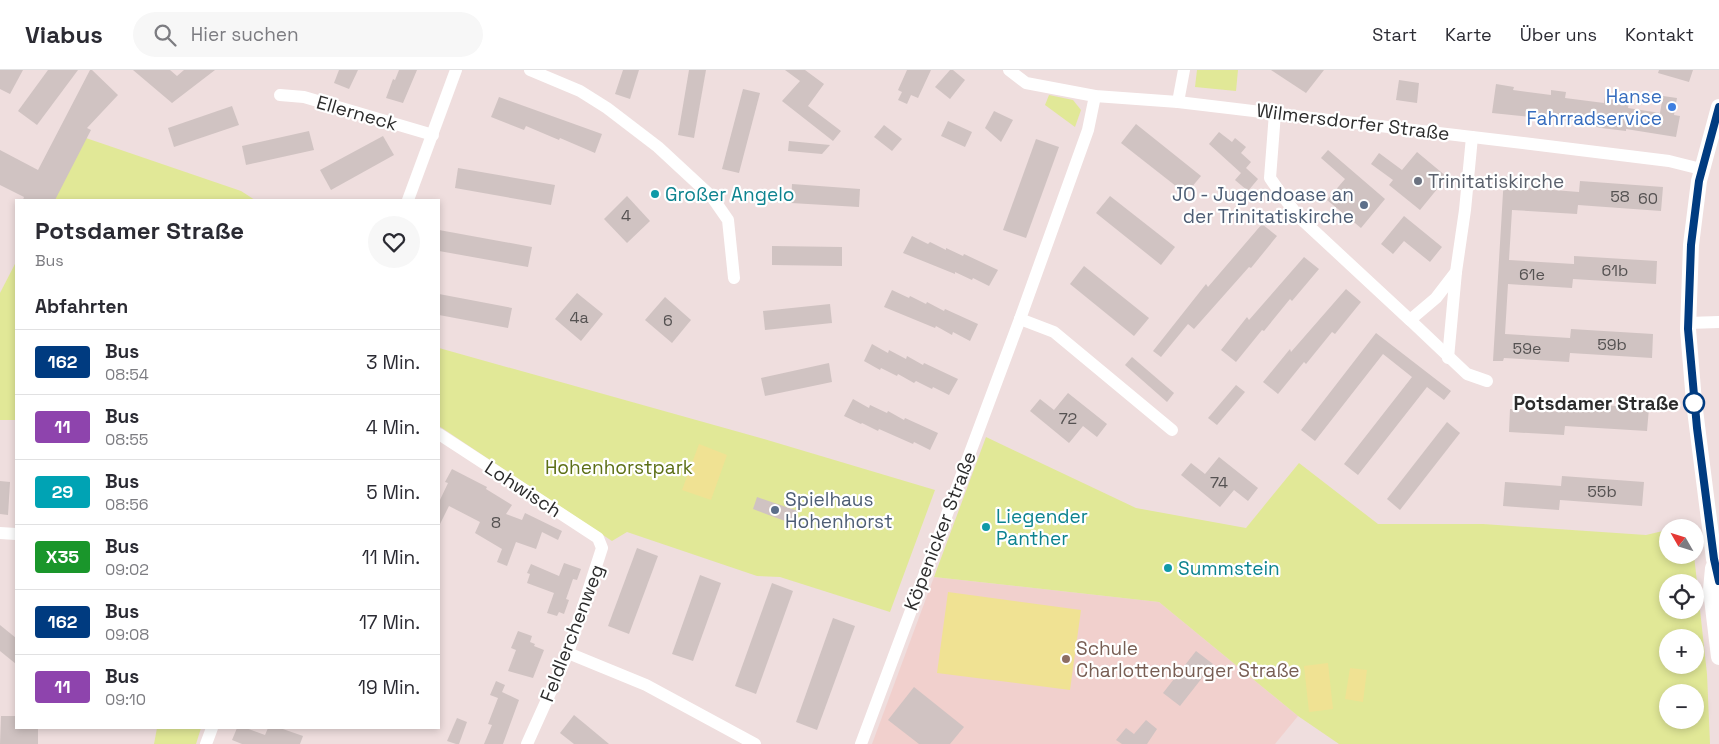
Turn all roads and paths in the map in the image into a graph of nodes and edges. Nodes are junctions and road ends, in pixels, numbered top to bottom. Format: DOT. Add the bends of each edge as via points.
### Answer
graph roads {
  1 [pos="456,70"];
  2 [pos="530,70"];
  3 [pos="1008,70"];
  4 [pos="1184,70"];
  5 [pos="280,95"];
  6 [pos="1095,96"];
  7 [pos="1178,102"];
  8 [pos="1719,107"];
  9 [pos="1275,113"];
  10 [pos="433,135"];
  11 [pos="1472,137"];
  12 [pos="1701,169"];
  13 [pos="408,199"];
  14 [pos="1456,272"];
  15 [pos="734,278"];
  16 [pos="1020,319"];
  17 [pos="1410,320"];
  18 [pos="1719,322"];
  19 [pos="1688,323"];
  20 [pos="1448,358"];
  21 [pos="1486,380"];
  22 [pos="1172,430"];
  23 [pos="440,435"];
  24 [pos="0,533"];
  25 [pos="15,534"];
  26 [pos="602,548"];
  27 [pos="1714,559"];
  28 [pos="1719,581"];
  29 [pos="568,653"];
  30 [pos="1719,657"];
  31 [pos="212,729"];
  32 [pos="206,744"];
  33 [pos="527,744"];
  34 [pos="755,744"];
  35 [pos="861,744"];
  1 -- 10 [label="street"];
  2 -- 15 [label="street" via="580,91 607,108 658,147 712,198 728,220"];
  3 -- 6 [label="street, Wilmersdorfer Straße" via="1026,83"];
  4 -- 7 [label="street"];
  5 -- 10 [label="street, Ellerneck" via="304,97"];
  6 -- 7 [label="street, Wilmersdorfer Straße"];
  6 -- 16 [label="street, Köpenicker Straße" via="1088,130"];
  7 -- 9 [label="street, Wilmersdorfer Straße"];
  8 -- 12 [label="street"];
  9 -- 11 [label="street, Wilmersdorfer Straße"];
  9 -- 17 [label="street" via="1270,178 1298,216"];
  10 -- 13 [label="street"];
  11 -- 12 [label="street, Wilmersdorfer Straße" via="1669,161"];
  11 -- 14 [label="street"];
  12 -- 19 [label="street" via="1691,245"];
  14 -- 17 [label="street" via="1436,298"];
  14 -- 20 [label="street"];
  16 -- 22 [label="street" via="1054,332"];
  16 -- 35 [label="street, Köpenicker Straße"];
  17 -- 20 [label="street"];
  18 -- 19 [label="street"];
  19 -- 27 [label="street" via="1694,402"];
  20 -- 21 [label="street" via="1466,374"];
  23 -- 26 [label="street, Lohwisch" via="598,538"];
  24 -- 25 [label="street"];
  26 -- 29 [label="street, Feldlerchenweg"];
  27 -- 28 [label="street"];
  27 -- 30 [label="street" via="1711,590"];
  29 -- 33 [label="street, Feldlerchenweg"];
  29 -- 34 [label="street" via="646,685"];
  31 -- 32 [label="street"];
}
